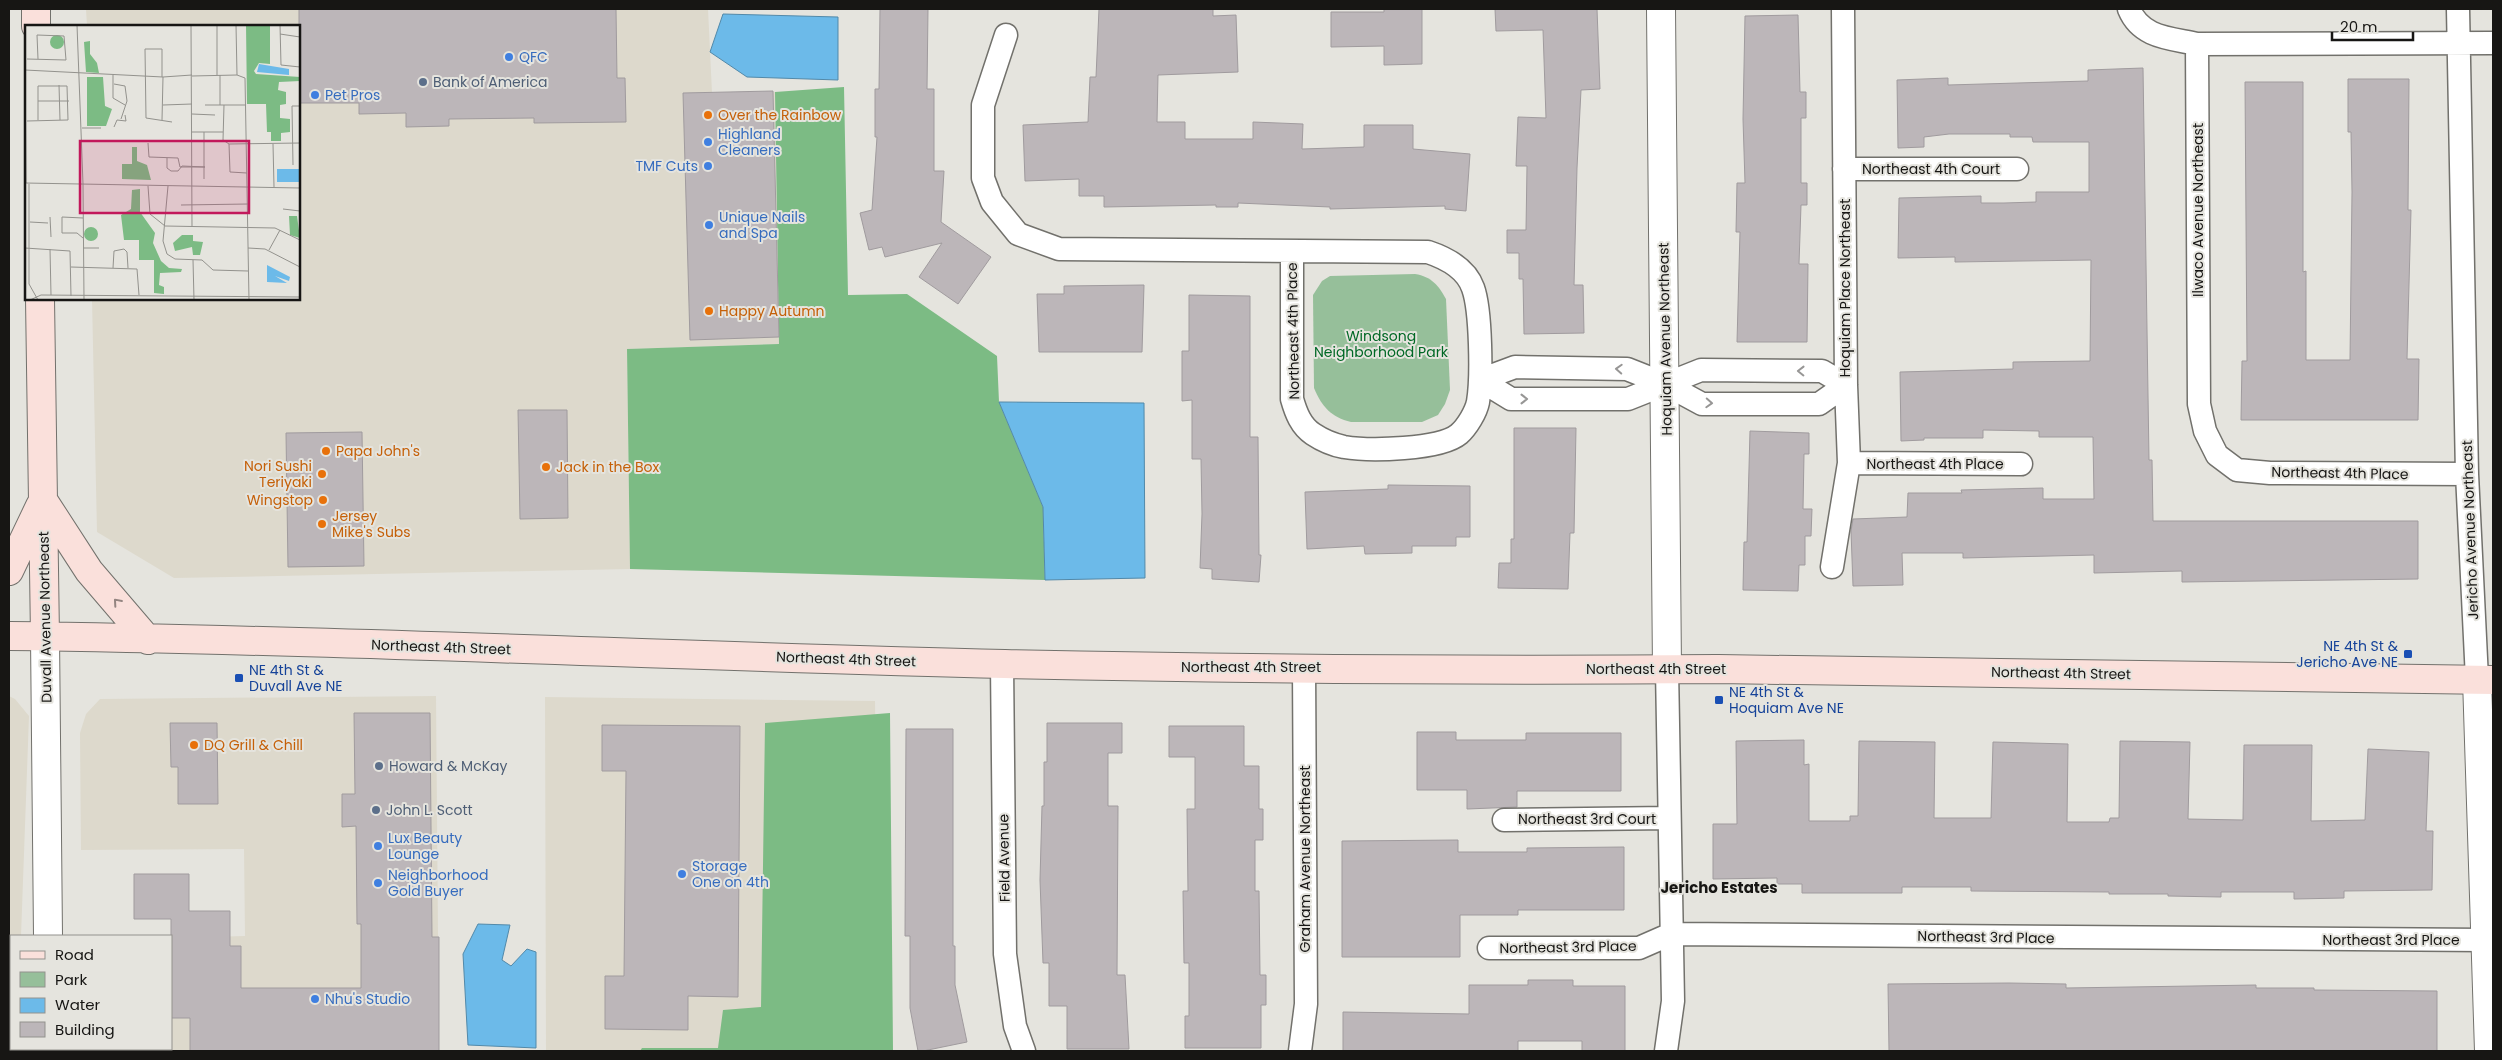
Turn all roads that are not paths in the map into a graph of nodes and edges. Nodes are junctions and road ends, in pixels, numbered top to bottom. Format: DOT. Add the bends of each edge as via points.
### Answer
graph roads {
  1 [pos="36,9"];
  2 [pos="1660,9"];
  3 [pos="1843,9"];
  4 [pos="2129,9"];
  5 [pos="2458,9"];
  6 [pos="36,25"];
  7 [pos="1006,36"];
  8 [pos="2493,42"];
  9 [pos="2460,43"];
  10 [pos="2197,44"];
  11 [pos="1844,169"];
  12 [pos="2018,169"];
  13 [pos="1292,251"];
  14 [pos="40,300"];
  15 [pos="1480,380"];
  16 [pos="1665,384"];
  17 [pos="1846,385"];
  18 [pos="2217,455"];
  19 [pos="1849,463"];
  20 [pos="2021,464"];
  21 [pos="2467,474"];
  22 [pos="43,500"];
  23 [pos="1832,567"];
  24 [pos="9,571"];
  25 [pos="9,636"];
  26 [pos="45,637"];
  27 [pos="148,640"];
  28 [pos="1002,664"];
  29 [pos="1304,667"];
  30 [pos="1668,669"];
  31 [pos="2485,680"];
  32 [pos="1669,818"];
  33 [pos="1504,820"];
  34 [pos="1670,934"];
  35 [pos="48,935"];
  36 [pos="2485,940"];
  37 [pos="1490,948"];
  38 [pos="1024,1051"];
  39 [pos="1300,1051"];
  40 [pos="1666,1051"];
  41 [pos="2488,1051"];
  1 -- 6 [label="main road"];
  2 -- 16 [label="street, Hoquiam Avenue Northeast"];
  3 -- 11 [label="street, Hoquiam Place Northeast"];
  4 -- 10 [label="street" via="2132,18 2150,34"];
  5 -- 9 [label="street, Jericho Avenue Northeast"];
  7 -- 13 [label="street, Northeast 4th Place" via="983,105 983,178 992,202 1018,234 1059,249"];
  8 -- 9 [label="street"];
  9 -- 10 [label="street"];
  9 -- 21 [label="street, Jericho Avenue Northeast"];
  10 -- 18 [label="street, Ilwaco Avenue Northeast" via="2199,404 2205,431"];
  11 -- 12 [label="street, Northeast 4th Court"];
  11 -- 17 [label="street, Hoquiam Place Northeast"];
  13 -- 15 [label="street, Northeast 4th Place" via="1428,252 1446,258 1464,273 1473,288"];
  13 -- 15 [label="street, Northeast 4th Place" via="1292,399 1297,417 1312,434 1345,447 1424,447 1447,442 1460,433 1473,415 1478,403"];
  14 -- 22 [label="main road, Duvall Avenue Northeast"];
  16 -- 15 [label="street, one-way" via="1626,368 1516,367"];
  15 -- 16 [label="street, one-way" via="1512,399 1628,399"];
  17 -- 16 [label="street, one-way" via="1822,371 1700,370"];
  16 -- 17 [label="street, one-way" via="1702,404 1819,404"];
  16 -- 30 [label="street, Hoquiam Avenue Northeast"];
  17 -- 19 [label="street, Hoquiam Place Northeast"];
  18 -- 21 [label="street, Northeast 4th Place" via="2237,470 2270,473"];
  19 -- 20 [label="street, Northeast 4th Place"];
  19 -- 23 [label="street, Hoquiam Place Northeast"];
  21 -- 31 [label="street, Jericho Avenue Northeast"];
  22 -- 24 [label="main road"];
  22 -- 26 [label="main road, Duvall Avenue Northeast"];
  27 -- 22 [label="main road, one-way" via="89,571"];
  25 -- 26 [label="main road, Northeast 4th Street"];
  26 -- 27 [label="main road, Northeast 4th Street"];
  26 -- 35 [label="street, Duvall Avenue Northeast"];
  27 -- 28 [label="main road, Northeast 4th Street" via="347,643"];
  28 -- 29 [label="main road, Northeast 4th Street"];
  28 -- 38 [label="street, Field Avenue" via="1005,954 1015,1026"];
  29 -- 30 [label="main road, Northeast 4th Street"];
  29 -- 39 [label="street, Graham Avenue Northeast" via="1306,1004"];
  30 -- 31 [label="main road, Northeast 4th Street"];
  30 -- 32 [label="street"];
  31 -- 36 [label="street, Jericho Avenue Northeast"];
  32 -- 33 [label="street, Northeast 3rd Court"];
  32 -- 34 [label="street"];
  34 -- 36 [label="street, Northeast 3rd Place"];
  34 -- 37 [label="street, Northeast 3rd Place" via="1639,948"];
  34 -- 40 [label="street" via="1673,1001"];
  36 -- 41 [label="street, Jericho Avenue Northeast"];
}
